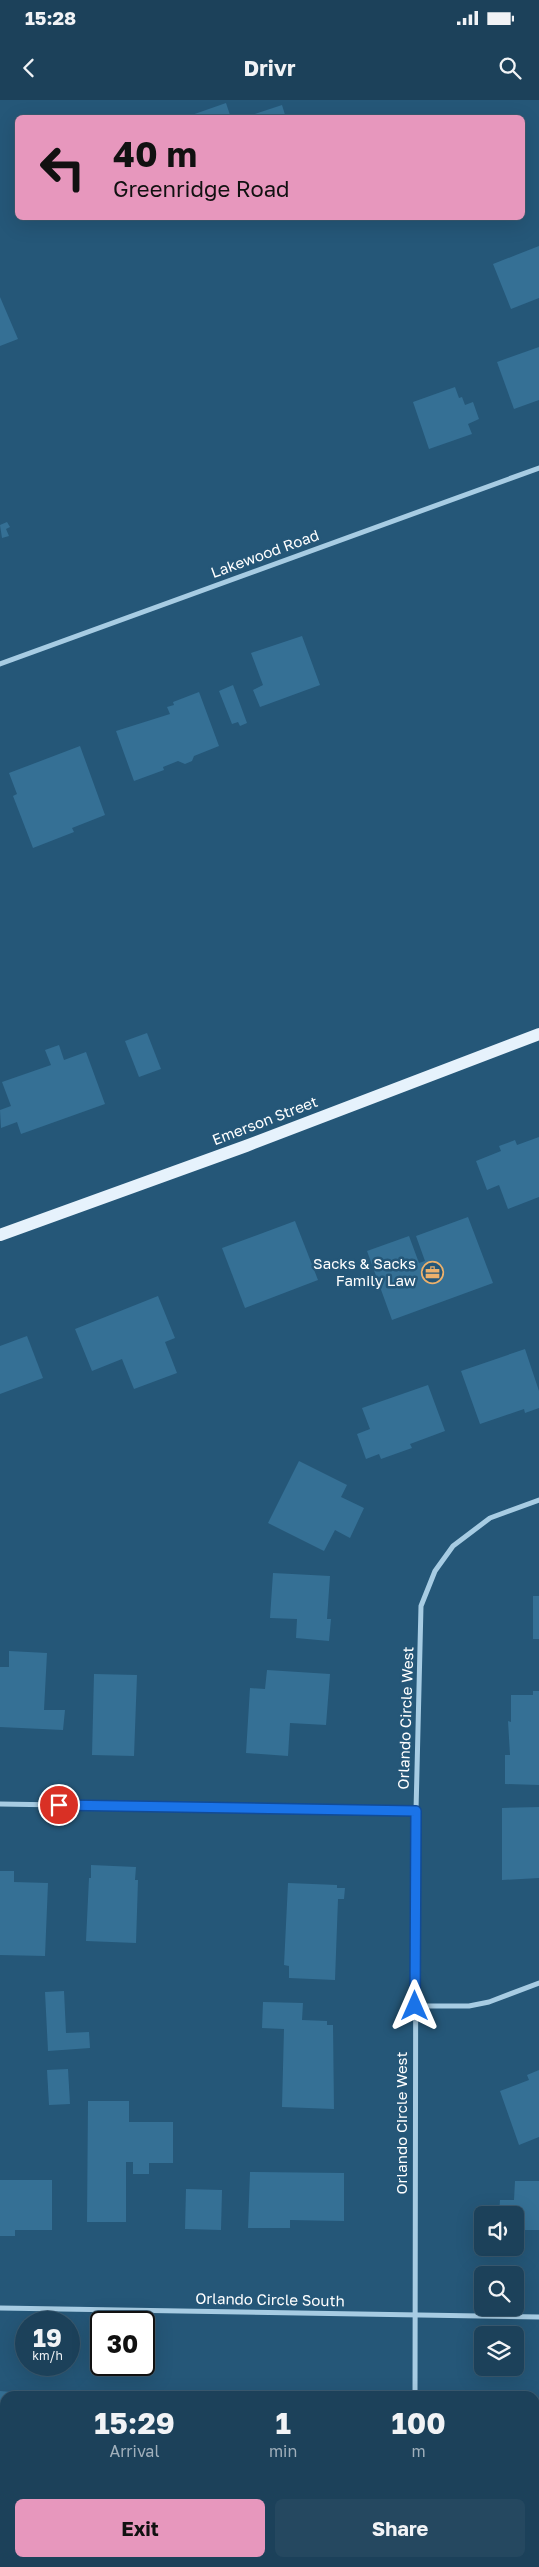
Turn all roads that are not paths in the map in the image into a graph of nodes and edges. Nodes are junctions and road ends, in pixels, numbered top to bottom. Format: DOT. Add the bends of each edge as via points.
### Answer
graph roads {
  1 [pos="539,468"];
  2 [pos="0,664"];
  3 [pos="539,1034"];
  4 [pos="0,1235"];
  5 [pos="539,1500"];
  6 [pos="0,1804"];
  7 [pos="416,1811"];
  8 [pos="539,1983"];
  9 [pos="415,2006"];
  10 [pos="0,2308"];
  11 [pos="414,2315"];
  12 [pos="539,2317"];
  13 [pos="415,2391"];
  1 -- 2 [label="street, Lakewood Road"];
  3 -- 4 [label="main road, Emerson Street" via="246,1146"];
  5 -- 7 [label="street, Orlando Circle West" via="490,1518 453,1546 435,1571 421,1606"];
  6 -- 7 [label="street"];
  7 -- 9 [label="street, Orlando Circle West"];
  8 -- 9 [label="street" via="469,2006"];
  9 -- 11 [label="street, Orlando Circle West"];
  10 -- 11 [label="street, Orlando Circle South"];
  11 -- 12 [label="street, Orlando Circle South"];
  11 -- 13 [label="street, Orlando Circle West"];
}
